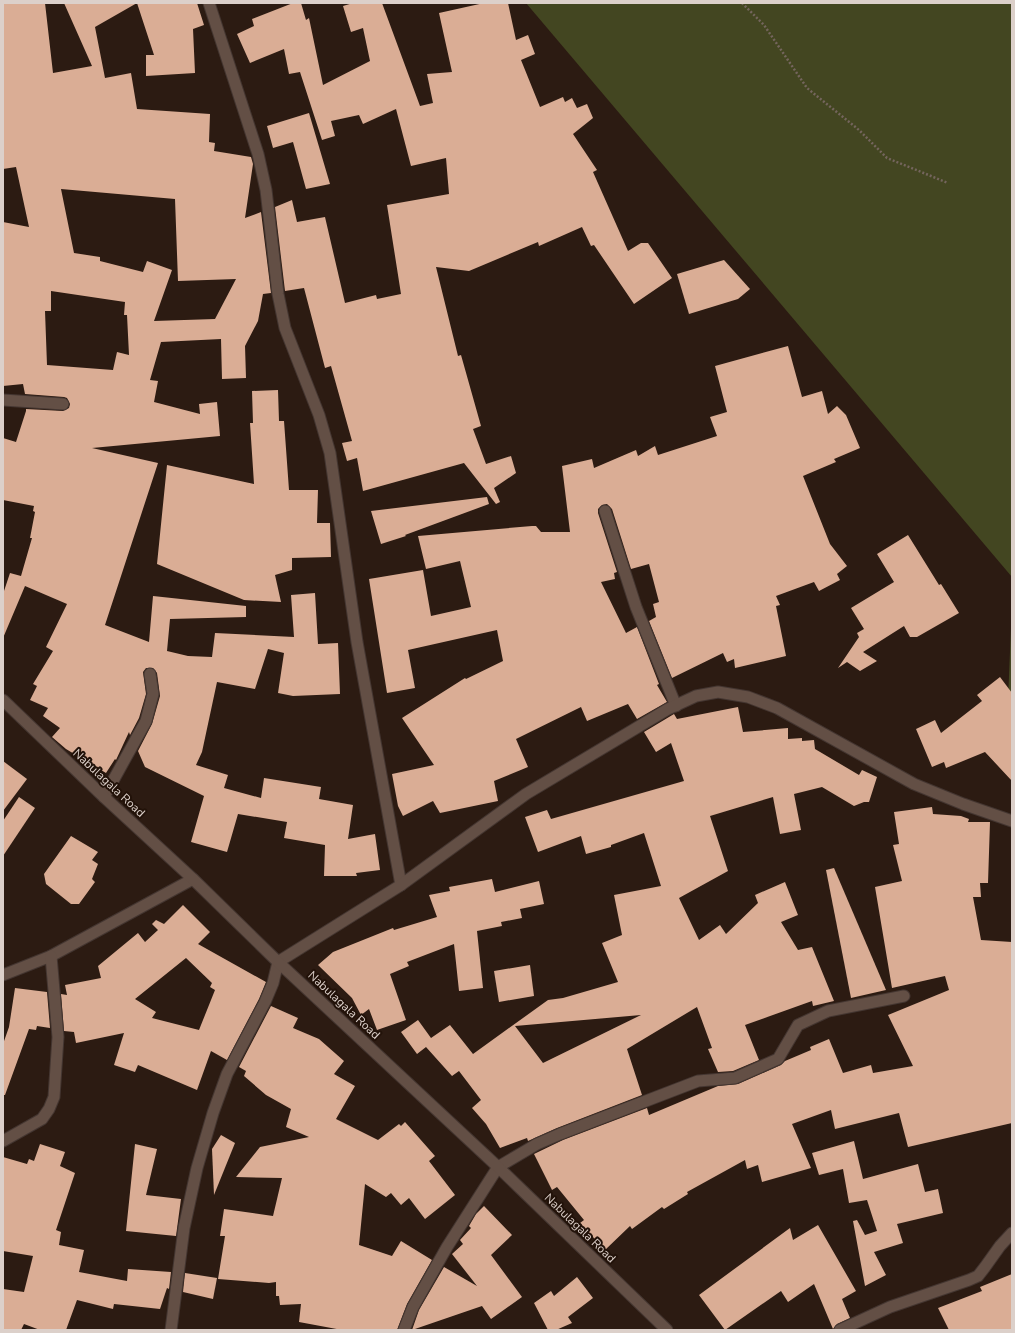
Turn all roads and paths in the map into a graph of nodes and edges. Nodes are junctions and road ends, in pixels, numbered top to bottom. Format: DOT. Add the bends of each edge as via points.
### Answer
graph roads {
  1 [pos="209,3"];
  2 [pos="742,3"];
  3 [pos="948,183"];
  4 [pos="3,400"];
  5 [pos="63,404"];
  6 [pos="605,511"];
  7 [pos="150,674"];
  8 [pos="3,700"];
  9 [pos="676,706"];
  10 [pos="104,797"];
  11 [pos="1012,821"];
  12 [pos="193,879"];
  13 [pos="401,885"];
  14 [pos="51,956"];
  15 [pos="278,962"];
  16 [pos="3,975"];
  17 [pos="904,996"];
  18 [pos="3,1141"];
  19 [pos="498,1167"];
  20 [pos="1012,1233"];
  21 [pos="171,1330"];
  22 [pos="404,1330"];
  23 [pos="667,1330"];
  24 [pos="840,1330"];
  1 -- 13 [label="street" via="258,154 266,190 278,294 285,328 319,415 330,453 357,642"];
  2 -- 3 [label="path" via="764,25 807,88 859,130 887,158"];
  4 -- 5 [label="street"];
  6 -- 9 [label="street" via="636,607"];
  7 -- 10 [label="street" via="153,694 146,721"];
  8 -- 10 [label="street, Nabulagala Road"];
  9 -- 11 [label="street" via="696,696 718,692 748,697 777,708 914,784"];
  9 -- 13 [label="street" via="526,794"];
  10 -- 12 [label="street, Nabulagala Road"];
  12 -- 14 [label="street"];
  12 -- 15 [label="street, Nabulagala Road"];
  13 -- 15 [label="street"];
  14 -- 16 [label="street"];
  14 -- 18 [label="street" via="58,1037 54,1096 42,1119"];
  15 -- 19 [label="street, Nabulagala Road"];
  15 -- 21 [label="street" via="265,1002 227,1074 197,1168 184,1228"];
  17 -- 19 [label="street" via="828,1011 798,1025 778,1059 735,1078 698,1082 560,1134"];
  19 -- 22 [label="street" via="447,1247 413,1306"];
  19 -- 23 [label="street, Nabulagala Road"];
  20 -- 24 [label="street" via="978,1276 890,1307"];
}
